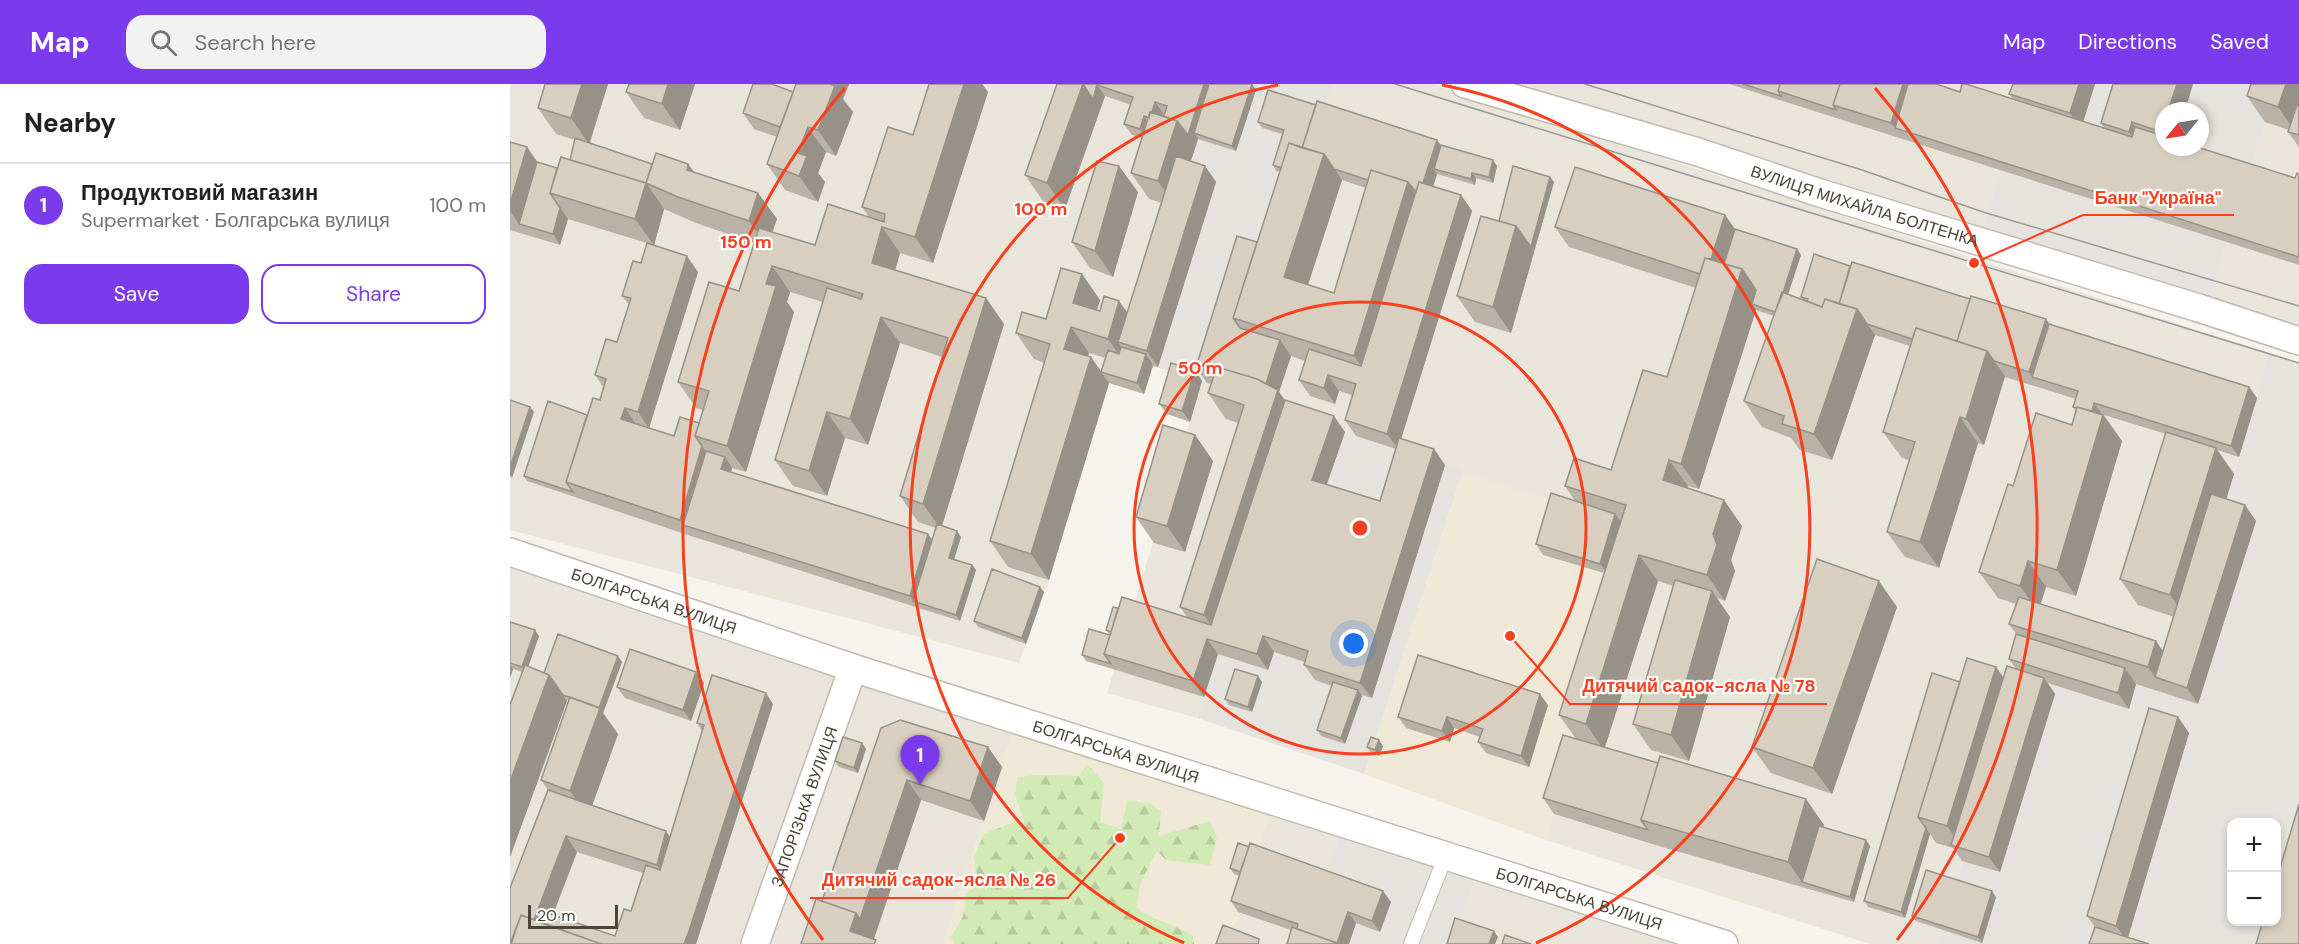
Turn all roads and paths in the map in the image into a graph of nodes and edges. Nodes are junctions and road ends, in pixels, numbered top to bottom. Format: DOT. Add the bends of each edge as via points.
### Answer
graph roads {
  1 [pos="1466,84"];
  2 [pos="2299,341"];
  3 [pos="510,552"];
  4 [pos="853,669"];
  5 [pos="1446,855"];
  6 [pos="755,944"];
  7 [pos="1411,944"];
  8 [pos="1724,944"];
  1 -- 2 [label="street, ВУЛИЦЯ МИХАЙЛА БОЛТЕНКА" via="1698,152"];
  3 -- 4 [label="street, БОЛГАРСЬКА ВУЛИЦЯ"];
  4 -- 5 [label="street, БОЛГАРСЬКА ВУЛИЦЯ"];
  4 -- 6 [label="street, ЗАПОРІЗЬКА ВУЛИЦЯ"];
  5 -- 7 [label="lane"];
  5 -- 8 [label="street, БОЛГАРСЬКА ВУЛИЦЯ"];
}
